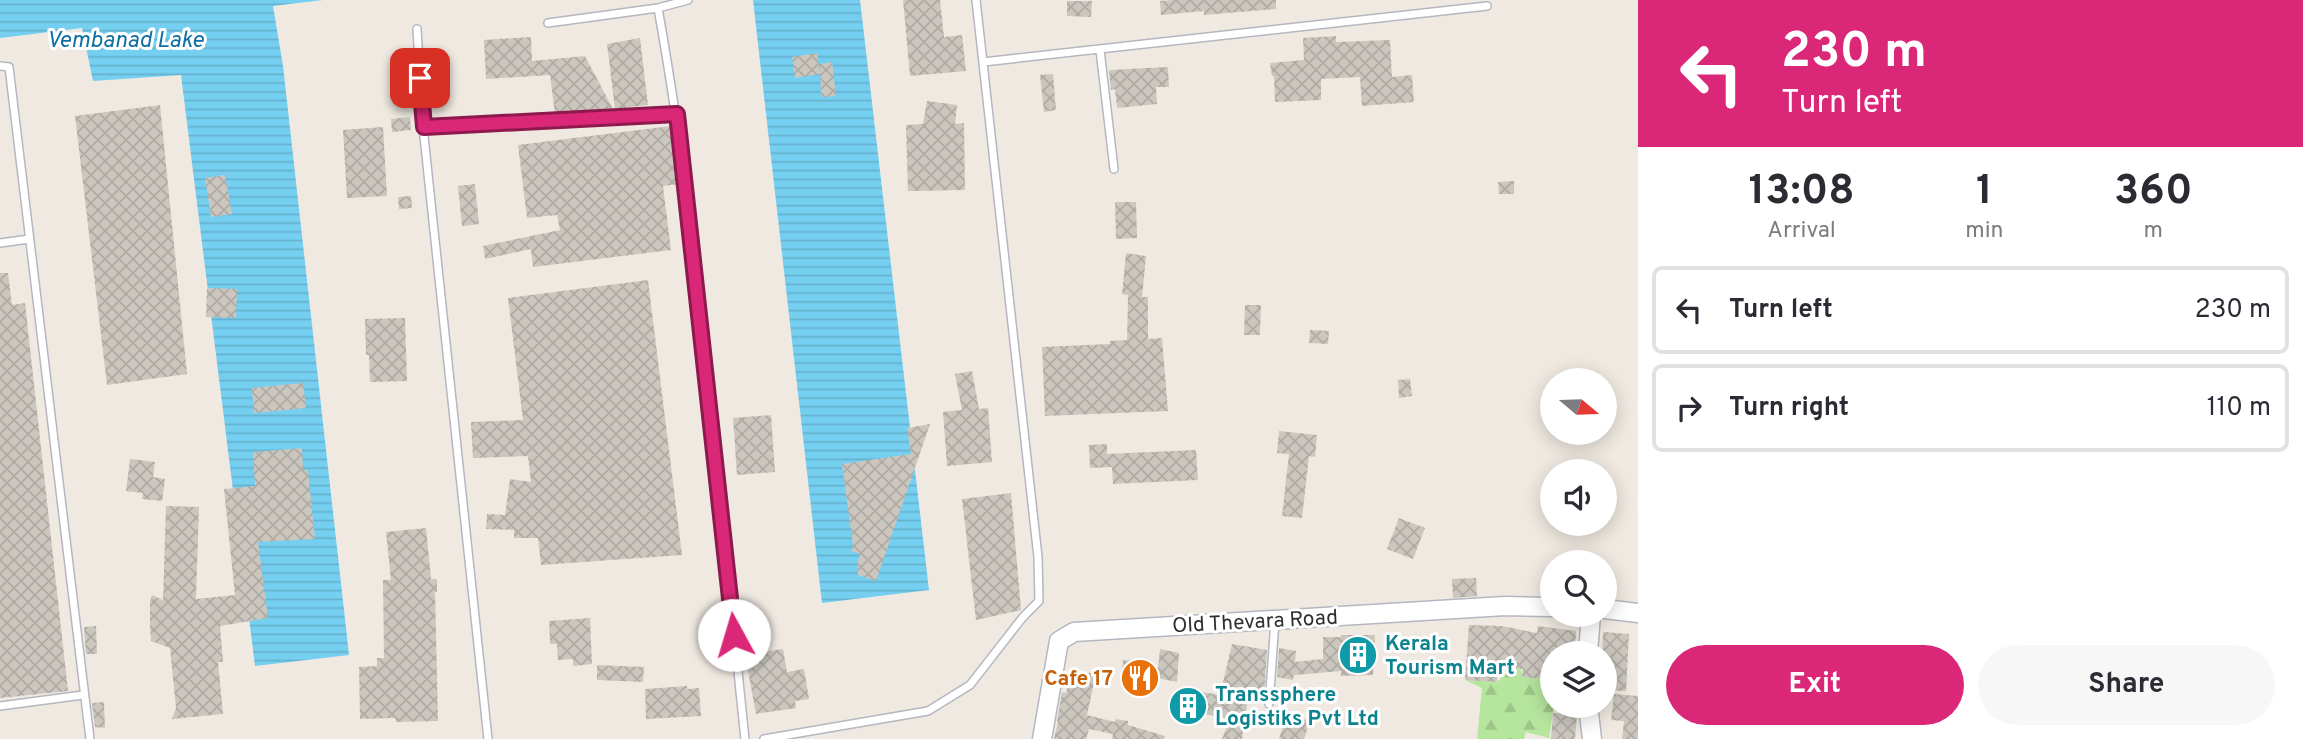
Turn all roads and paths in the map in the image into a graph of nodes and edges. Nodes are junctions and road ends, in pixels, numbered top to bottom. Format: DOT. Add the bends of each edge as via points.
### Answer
graph roads {
  1 [pos="688,0"];
  2 [pos="976,0"];
  3 [pos="1488,6"];
  4 [pos="658,8"];
  5 [pos="548,23"];
  6 [pos="417,29"];
  7 [pos="1100,50"];
  8 [pos="983,62"];
  9 [pos="0,66"];
  10 [pos="677,114"];
  11 [pos="424,127"];
  12 [pos="1114,169"];
  13 [pos="29,239"];
  14 [pos="0,243"];
  15 [pos="1540,607"];
  16 [pos="1617,610"];
  17 [pos="1638,613"];
  18 [pos="1275,621"];
  19 [pos="83,695"];
  20 [pos="1269,704"];
  21 [pos="0,706"];
  22 [pos="1590,718"];
  23 [pos="90,739"];
  24 [pos="488,739"];
  25 [pos="744,739"];
  26 [pos="764,739"];
  27 [pos="1042,739"];
  28 [pos="1592,739"];
  1 -- 4 [label="lane"];
  2 -- 8 [label="lane"];
  3 -- 7 [label="lane"];
  4 -- 5 [label="lane"];
  4 -- 10 [label="lane"];
  6 -- 11 [label="lane"];
  7 -- 8 [label="lane"];
  7 -- 12 [label="lane"];
  8 -- 26 [label="lane" via="1038,557 1039,601 970,685 928,711"];
  9 -- 13 [label="lane" via="9,67"];
  10 -- 11 [label="lane"];
  10 -- 25 [label="lane"];
  11 -- 24 [label="lane"];
  13 -- 14 [label="lane"];
  13 -- 19 [label="lane"];
  15 -- 18 [label="street, Old Thevara Road"];
  16 -- 17 [label="street"];
  18 -- 20 [label="lane"];
  18 -- 27 [label="street, Old Thevara Road" via="1074,632 1059,641"];
  19 -- 21 [label="lane"];
  19 -- 23 [label="lane"];
  22 -- 28 [label="street"];
}
